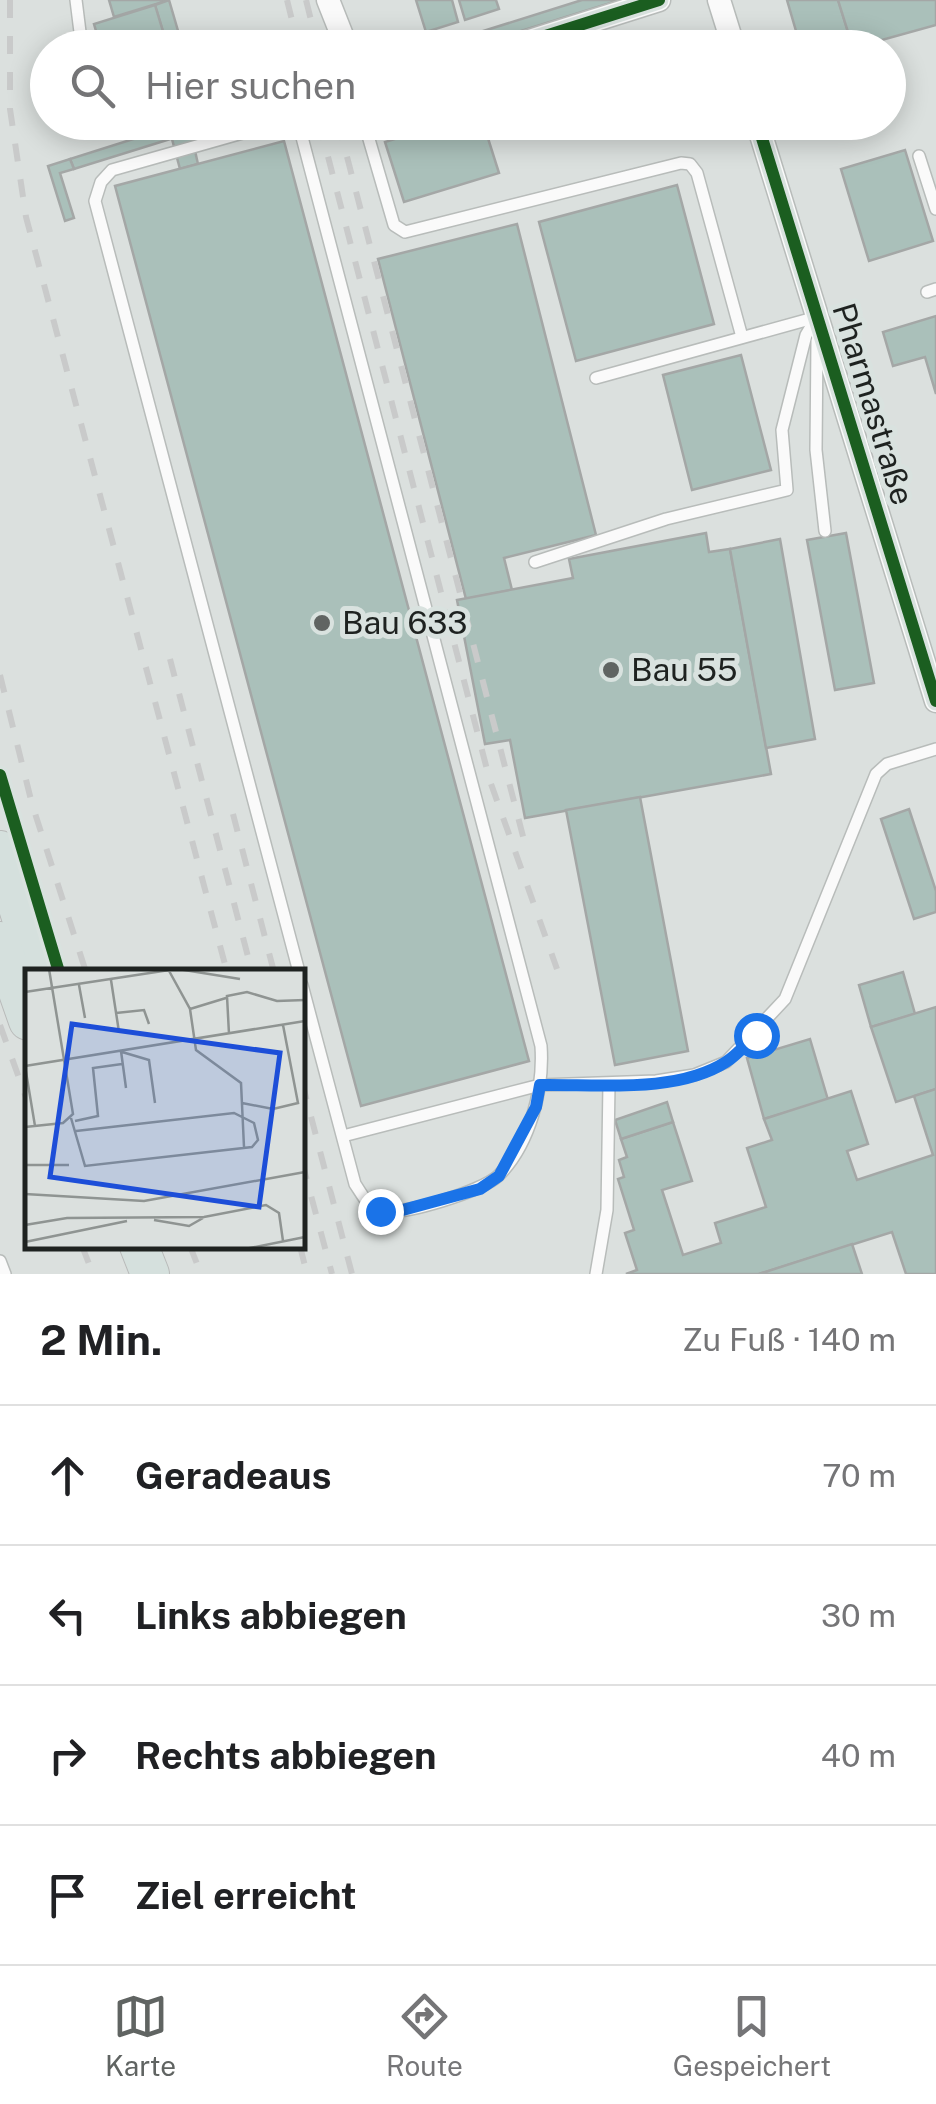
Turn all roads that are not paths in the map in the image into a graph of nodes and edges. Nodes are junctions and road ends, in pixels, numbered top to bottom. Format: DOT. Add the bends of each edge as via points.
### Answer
graph roads {
  1 [pos="76,0"];
  2 [pos="328,0"];
  3 [pos="658,0"];
  4 [pos="719,0"];
  5 [pos="80,30"];
  6 [pos="339,30"];
  7 [pos="564,30"];
  8 [pos="728,30"];
  9 [pos="218,140"];
  10 [pos="303,140"];
  11 [pos="369,140"];
  12 [pos="763,140"];
  13 [pos="919,156"];
  14 [pos="936,209"];
  15 [pos="817,316"];
  16 [pos="742,337"];
  17 [pos="596,378"];
  18 [pos="825,531"];
  19 [pos="536,562"];
  20 [pos="936,701"];
  21 [pos="936,749"];
  22 [pos="0,850"];
  23 [pos="0,941"];
  24 [pos="37,969"];
  25 [pos="298,969"];
  26 [pos="305,996"];
  27 [pos="25,1012"];
  28 [pos="609,1084"];
  29 [pos="540,1085"];
  30 [pos="343,1136"];
  31 [pos="113,1249"];
  32 [pos="141,1249"];
  33 [pos="0,1261"];
  34 [pos="5,1274"];
  35 [pos="123,1274"];
  36 [pos="150,1274"];
  37 [pos="596,1274"];
  1 -- 5 [label="lane"];
  2 -- 6 [label="street"];
  3 -- 7 [label="street"];
  4 -- 8 [label="street"];
  9 -- 25 [label="lane" via="112,170 95,201"];
  10 -- 29 [label="lane" via="541,1046"];
  11 -- 16 [label="lane" via="394,224 404,232 690,164"];
  12 -- 15 [label="street, Pharmastraße"];
  13 -- 14 [label="lane"];
  15 -- 16 [label="lane"];
  15 -- 18 [label="lane" via="816,450"];
  15 -- 19 [label="lane" via="782,430 787,490"];
  15 -- 20 [label="street, Pharmastraße"];
  16 -- 17 [label="lane"];
  21 -- 28 [label="lane" via="876,774 785,1000 756,1035 726,1062 694,1075"];
  22 -- 24 [label="main road"];
  23 -- 27 [label="main road"];
  26 -- 30 [label="lane"];
  28 -- 29 [label="lane"];
  28 -- 37 [label="lane" via="606,1210"];
  29 -- 30 [label="lane"];
  29 -- 30 [label="lane" via="536,1107 499,1176 480,1189 399,1211 366,1202"];
  31 -- 35 [label="main road"];
  32 -- 36 [label="main road"];
  33 -- 34 [label="lane"];
}
